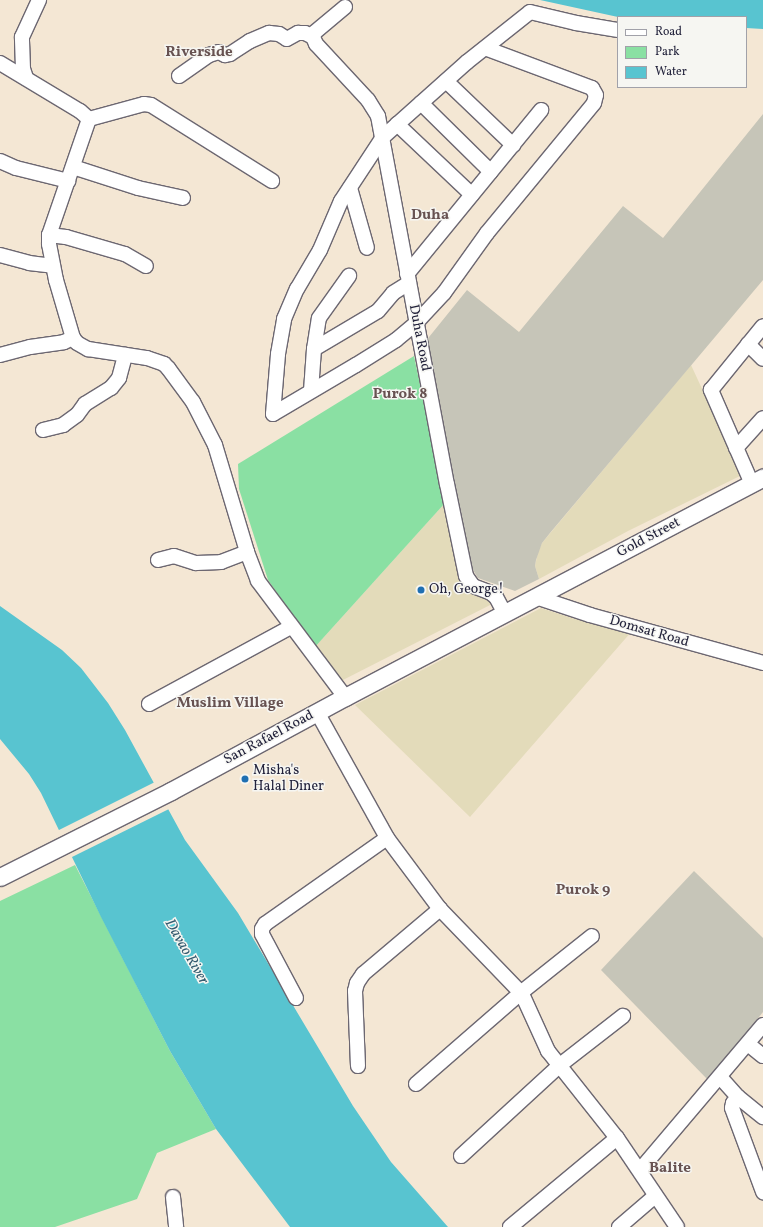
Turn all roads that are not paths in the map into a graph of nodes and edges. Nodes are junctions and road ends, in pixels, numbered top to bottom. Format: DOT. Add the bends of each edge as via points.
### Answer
graph roads {
  1 [pos="39,0"];
  2 [pos="345,7"];
  3 [pos="617,30"];
  4 [pos="313,37"];
  5 [pos="485,48"];
  6 [pos="0,63"];
  7 [pos="179,76"];
  8 [pos="26,78"];
  9 [pos="446,81"];
  10 [pos="421,103"];
  11 [pos="541,110"];
  12 [pos="89,119"];
  13 [pos="397,124"];
  14 [pos="383,137"];
  15 [pos="513,145"];
  16 [pos="0,161"];
  17 [pos="73,167"];
  18 [pos="491,172"];
  19 [pos="68,181"];
  20 [pos="272,181"];
  21 [pos="350,188"];
  22 [pos="472,195"];
  23 [pos="182,198"];
  24 [pos="49,235"];
  25 [pos="367,248"];
  26 [pos="0,255"];
  27 [pos="54,266"];
  28 [pos="146,266"];
  29 [pos="349,276"];
  30 [pos="408,279"];
  31 [pos="416,323"];
  32 [pos="763,326"];
  33 [pos="73,338"];
  34 [pos="748,344"];
  35 [pos="314,349"];
  36 [pos="0,355"];
  37 [pos="125,355"];
  38 [pos="763,358"];
  39 [pos="311,391"];
  40 [pos="763,418"];
  41 [pos="44,430"];
  42 [pos="736,448"];
  43 [pos="757,481"];
  44 [pos="247,552"];
  45 [pos="158,560"];
  46 [pos="536,597"];
  47 [pos="506,614"];
  48 [pos="291,627"];
  49 [pos="763,664"];
  50 [pos="344,698"];
  51 [pos="149,704"];
  52 [pos="317,712"];
  53 [pos="387,838"];
  54 [pos="0,877"];
  55 [pos="440,909"];
  56 [pos="592,936"];
  57 [pos="522,994"];
  58 [pos="296,998"];
  59 [pos="623,1016"];
  60 [pos="763,1025"];
  61 [pos="748,1044"];
  62 [pos="763,1056"];
  63 [pos="560,1065"];
  64 [pos="358,1066"];
  65 [pos="720,1077"];
  66 [pos="416,1084"];
  67 [pos="738,1097"];
  68 [pos="763,1117"];
  69 [pos="617,1138"];
  70 [pos="461,1156"];
  71 [pos="640,1170"];
  72 [pos="763,1192"];
  73 [pos="655,1196"];
  74 [pos="173,1197"];
  75 [pos="670,1224"];
  76 [pos="176,1227"];
  77 [pos="510,1227"];
  78 [pos="619,1227"];
  1 -- 8 [label="street" via="22,37 23,69"];
  2 -- 4 [label="street" via="314,33"];
  3 -- 5 [label="street" via="530,12"];
  4 -- 7 [label="street" via="298,33 287,39 279,34 269,33 230,54 218,52 209,55"];
  4 -- 14 [label="street, Duha Road" via="316,44 372,104"];
  5 -- 9 [label="street"];
  5 -- 31 [label="street" via="592,88 596,100 488,233 444,292"];
  6 -- 8 [label="street"];
  8 -- 12 [label="street"];
  9 -- 10 [label="street"];
  9 -- 15 [label="street"];
  10 -- 13 [label="street"];
  10 -- 18 [label="street"];
  11 -- 15 [label="street"];
  12 -- 17 [label="street"];
  12 -- 20 [label="street" via="144,104 151,105"];
  13 -- 14 [label="street"];
  13 -- 22 [label="street"];
  14 -- 21 [label="street"];
  14 -- 30 [label="street, Duha Road"];
  15 -- 18 [label="street"];
  16 -- 19 [label="street" via="16,168"];
  17 -- 19 [label="street"];
  17 -- 23 [label="street" via="138,188"];
  18 -- 22 [label="street"];
  19 -- 24 [label="street"];
  21 -- 25 [label="street"];
  21 -- 39 [label="street" via="341,201 320,250 297,289 284,319 273,414"];
  22 -- 30 [label="street"];
  24 -- 27 [label="street"];
  24 -- 28 [label="street" via="66,237 125,254"];
  26 -- 27 [label="street" via="29,263"];
  27 -- 33 [label="street"];
  29 -- 35 [label="street" via="319,318"];
  30 -- 31 [label="street, Duha Road"];
  30 -- 35 [label="street" via="378,311"];
  31 -- 39 [label="street" via="396,340"];
  31 -- 47 [label="street, Duha Road" via="466,576 473,586 496,597"];
  32 -- 34 [label="street"];
  33 -- 36 [label="street"];
  33 -- 37 [label="street" via="88,348"];
  34 -- 38 [label="street"];
  34 -- 42 [label="street" via="711,390"];
  35 -- 39 [label="street"];
  37 -- 41 [label="street" via="118,378 111,388 85,404 77,415 63,425"];
  37 -- 44 [label="street" via="147,358 164,364 192,402 215,445"];
  40 -- 42 [label="street"];
  42 -- 43 [label="street"];
  43 -- 46 [label="main road, Gold Street"];
  44 -- 45 [label="street" via="221,562 196,563 174,556"];
  44 -- 48 [label="street" via="258,581"];
  46 -- 47 [label="main road, San Rafael Road"];
  46 -- 49 [label="street, Domsat Road"];
  47 -- 50 [label="main road, San Rafael Road"];
  48 -- 50 [label="street"];
  48 -- 51 [label="street"];
  50 -- 52 [label="main road, San Rafael Road"];
  52 -- 53 [label="street"];
  52 -- 54 [label="main road, San Rafael Road" via="171,791"];
  53 -- 55 [label="street"];
  53 -- 58 [label="street" via="265,924 262,929 262,934"];
  55 -- 57 [label="street"];
  55 -- 64 [label="street" via="363,974 357,983 355,992"];
  56 -- 57 [label="street"];
  57 -- 63 [label="street" via="548,1051"];
  57 -- 66 [label="street"];
  59 -- 63 [label="street"];
  60 -- 61 [label="street"];
  61 -- 62 [label="street"];
  61 -- 65 [label="street"];
  63 -- 69 [label="street"];
  63 -- 70 [label="street"];
  65 -- 67 [label="street"];
  65 -- 71 [label="street"];
  67 -- 68 [label="street"];
  67 -- 72 [label="street" via="732,1108"];
  69 -- 71 [label="street"];
  69 -- 77 [label="street"];
  71 -- 73 [label="street"];
  73 -- 75 [label="street"];
  73 -- 78 [label="street"];
  74 -- 76 [label="street"];
}
